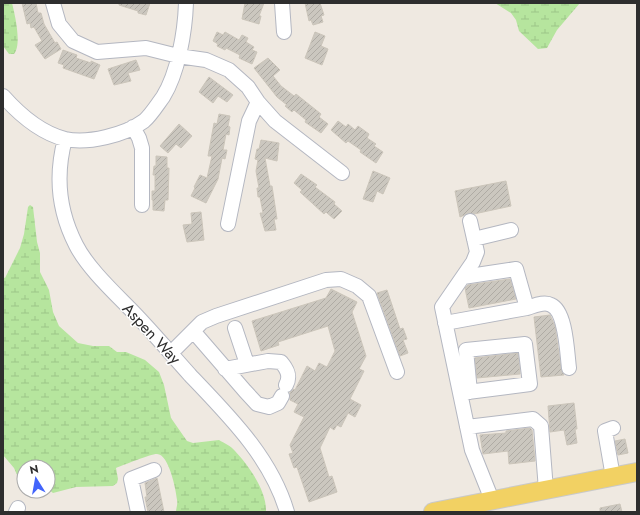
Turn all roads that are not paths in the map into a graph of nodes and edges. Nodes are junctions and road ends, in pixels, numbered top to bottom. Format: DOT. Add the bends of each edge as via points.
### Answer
graph roads {
  1 [pos="53,3"];
  2 [pos="186,3"];
  3 [pos="282,3"];
  4 [pos="284,32"];
  5 [pos="178,56"];
  6 [pos="3,96"];
  7 [pos="258,102"];
  8 [pos="132,127"];
  9 [pos="65,139"];
  10 [pos="342,172"];
  11 [pos="142,205"];
  12 [pos="470,221"];
  13 [pos="228,224"];
  14 [pos="511,230"];
  15 [pos="474,239"];
  16 [pos="463,277"];
  17 [pos="527,308"];
  18 [pos="445,323"];
  19 [pos="235,328"];
  20 [pos="194,332"];
  21 [pos="171,353"];
  22 [pos="247,364"];
  23 [pos="569,368"];
  24 [pos="225,369"];
  25 [pos="397,372"];
  26 [pos="465,393"];
  27 [pos="467,427"];
  28 [pos="613,428"];
  29 [pos="154,470"];
  30 [pos="637,472"];
  31 [pos="612,477"];
  32 [pos="546,490"];
  33 [pos="492,500"];
  34 [pos="138,512"];
  35 [pos="287,512"];
  36 [pos="433,512"];
  1 -- 5 [label="street" via="59,24 73,41 97,52 146,48"];
  2 -- 5 [label="street"];
  3 -- 4 [label="street"];
  5 -- 7 [label="street" via="206,60 229,70 248,87"];
  5 -- 8 [label="street" via="163,96 144,120"];
  6 -- 9 [label="street" via="16,110 46,131"];
  7 -- 10 [label="street" via="275,121"];
  7 -- 13 [label="street" via="249,121"];
  8 -- 9 [label="street" via="106,137"];
  8 -- 11 [label="street" via="142,148"];
  9 -- 21 [label="street, Aspen Way" via="59,167 59,184 63,213 76,244 82,256 109,288"];
  12 -- 15 [label="street"];
  14 -- 15 [label="street"];
  15 -- 16 [label="street" via="477,252"];
  16 -- 17 [label="street" via="516,269"];
  16 -- 18 [label="street" via="442,307"];
  17 -- 18 [label="street"];
  17 -- 23 [label="street" via="541,304 550,304 557,308 564,328"];
  18 -- 26 [label="street"];
  19 -- 22 [label="street"];
  20 -- 21 [label="street"];
  20 -- 24 [label="street"];
  20 -- 25 [label="street" via="202,322 216,316 326,280 341,280 357,286 369,296"];
  21 -- 35 [label="street, Aspen Way" via="254,447 271,472"];
  22 -- 24 [label="street"];
  22 -- 24 [label="street" via="281,362 288,369 288,381 278,403 269,407 257,404"];
  26 -- 26 [label="street" via="530,384 525,344 466,350"];
  26 -- 27 [label="street"];
  27 -- 32 [label="street" via="533,419 542,426"];
  27 -- 33 [label="street" via="472,450"];
  28 -- 31 [label="street" via="605,431"];
  29 -- 34 [label="street" via="131,479"];
  30 -- 31 [label="main road"];
  31 -- 32 [label="main road"];
  32 -- 33 [label="main road"];
  33 -- 36 [label="main road"];
}
